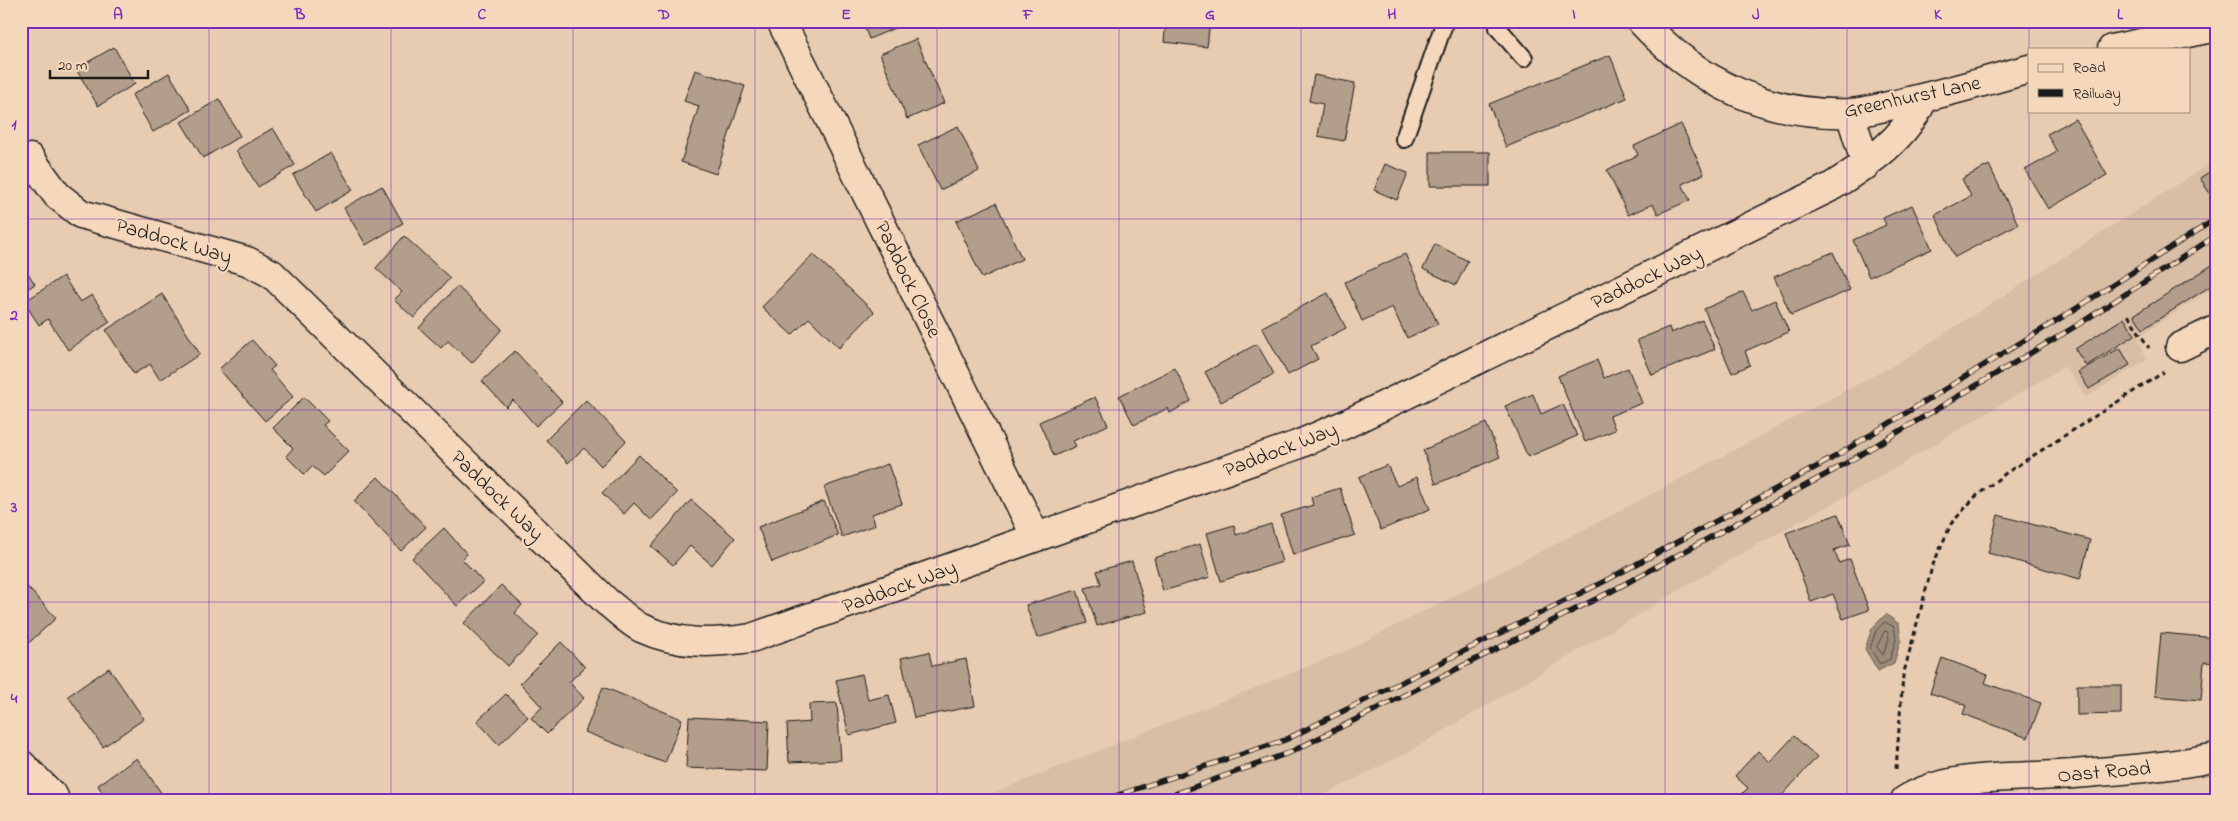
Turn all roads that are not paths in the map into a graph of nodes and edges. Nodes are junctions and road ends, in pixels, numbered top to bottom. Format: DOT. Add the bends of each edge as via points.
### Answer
graph roads {
  1 [pos="781,21"];
  2 [pos="1445,21"];
  3 [pos="1498,21"];
  4 [pos="1641,21"];
  5 [pos="2217,27"];
  6 [pos="2117,48"];
  7 [pos="1524,58"];
  8 [pos="2028,69"];
  9 [pos="1924,98"];
  10 [pos="1850,113"];
  11 [pos="1404,139"];
  12 [pos="30,158"];
  13 [pos="1866,164"];
  14 [pos="2217,329"];
  15 [pos="2180,347"];
  16 [pos="1036,537"];
  17 [pos="2217,757"];
  18 [pos="21,764"];
  19 [pos="54,797"];
  20 [pos="1905,800"];
  1 -- 16 [label="street, Paddock Close"];
  2 -- 11 [label="lane"];
  3 -- 7 [label="lane" via="1498,28"];
  4 -- 10 [label="street, Greenhurst Lane" via="1694,69 1729,91 1803,112"];
  5 -- 6 [label="street"];
  8 -- 9 [label="street, Greenhurst Lane"];
  9 -- 10 [label="street, Greenhurst Lane"];
  9 -- 13 [label="street, Paddock Way" via="1915,116 1893,143"];
  10 -- 13 [label="street"];
  12 -- 16 [label="street, Paddock Way" via="58,195 81,214 247,261 272,274 607,602 640,627 679,641 717,644 751,638"];
  13 -- 16 [label="street, Paddock Way" via="1831,187 1346,424 1297,445"];
  14 -- 15 [label="street"];
  17 -- 20 [label="street, Oast Road" via="2155,767 1968,781 1936,786"];
  18 -- 19 [label="street"];
}
